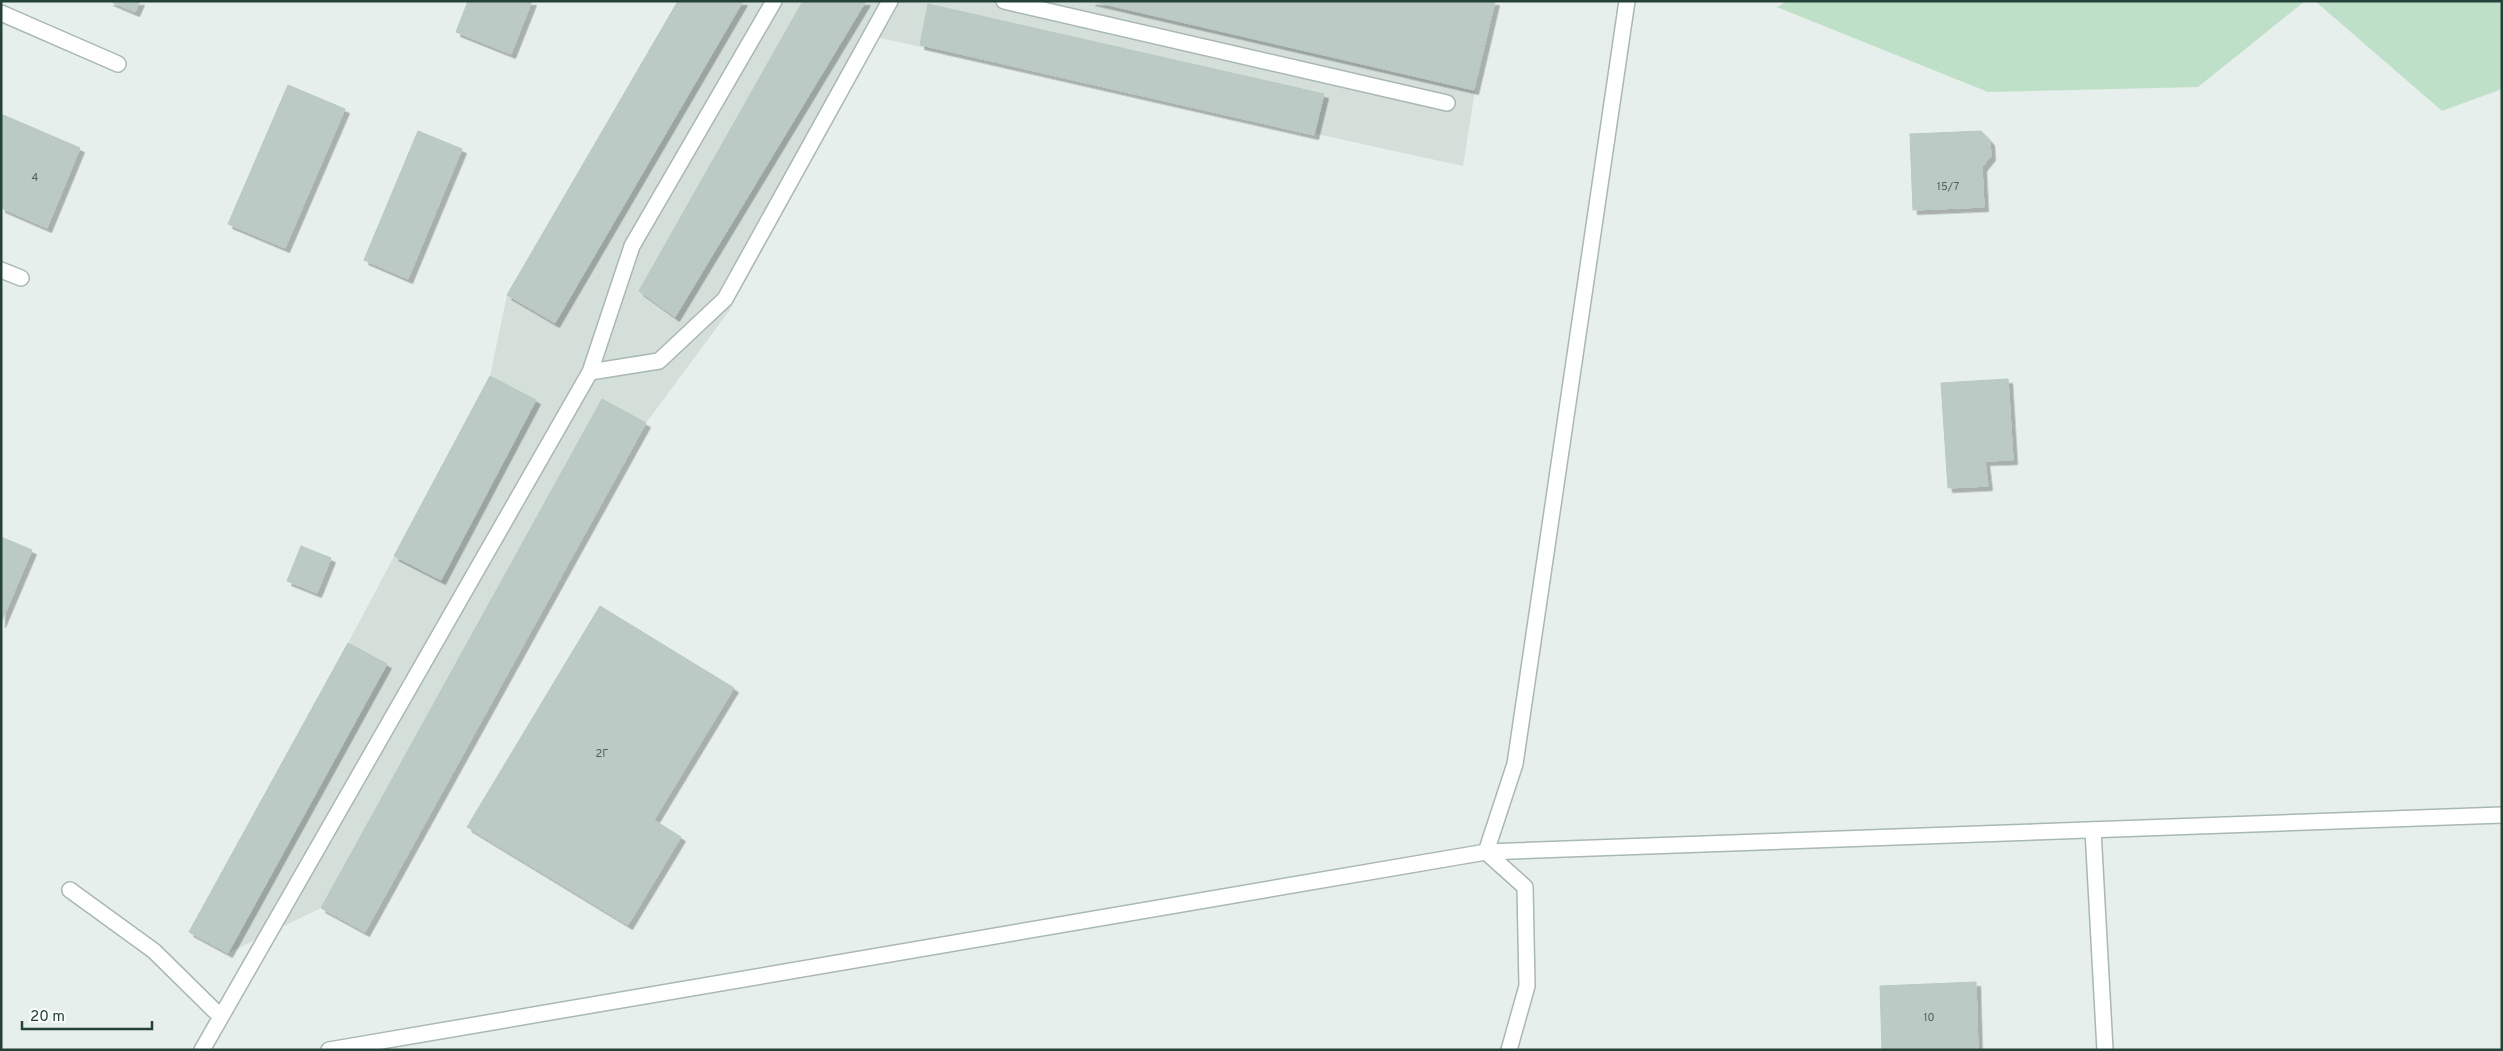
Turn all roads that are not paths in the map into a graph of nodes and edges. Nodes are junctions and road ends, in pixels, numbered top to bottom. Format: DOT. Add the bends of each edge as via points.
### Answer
graph roads {
  1 [pos="774,1"];
  2 [pos="890,1"];
  3 [pos="1004,1"];
  4 [pos="1627,1"];
  5 [pos="1,13"];
  6 [pos="118,64"];
  7 [pos="1447,103"];
  8 [pos="1,270"];
  9 [pos="20,278"];
  10 [pos="590,372"];
  11 [pos="2502,815"];
  12 [pos="2092,830"];
  13 [pos="1486,852"];
  14 [pos="70,890"];
  15 [pos="221,1017"];
  16 [pos="202,1050"];
  17 [pos="329,1050"];
  18 [pos="1509,1050"];
  19 [pos="2105,1050"];
  1 -- 10 [label="street" via="632,246"];
  2 -- 10 [label="street" via="725,299 658,361"];
  3 -- 7 [label="street"];
  4 -- 13 [label="street" via="1514,764"];
  5 -- 6 [label="street"];
  8 -- 9 [label="street"];
  10 -- 15 [label="street"];
  11 -- 12 [label="street"];
  12 -- 13 [label="street"];
  12 -- 19 [label="street"];
  13 -- 17 [label="street"];
  13 -- 18 [label="street" via="1525,887 1527,986"];
  14 -- 15 [label="street" via="154,951"];
  15 -- 16 [label="street"];
}
